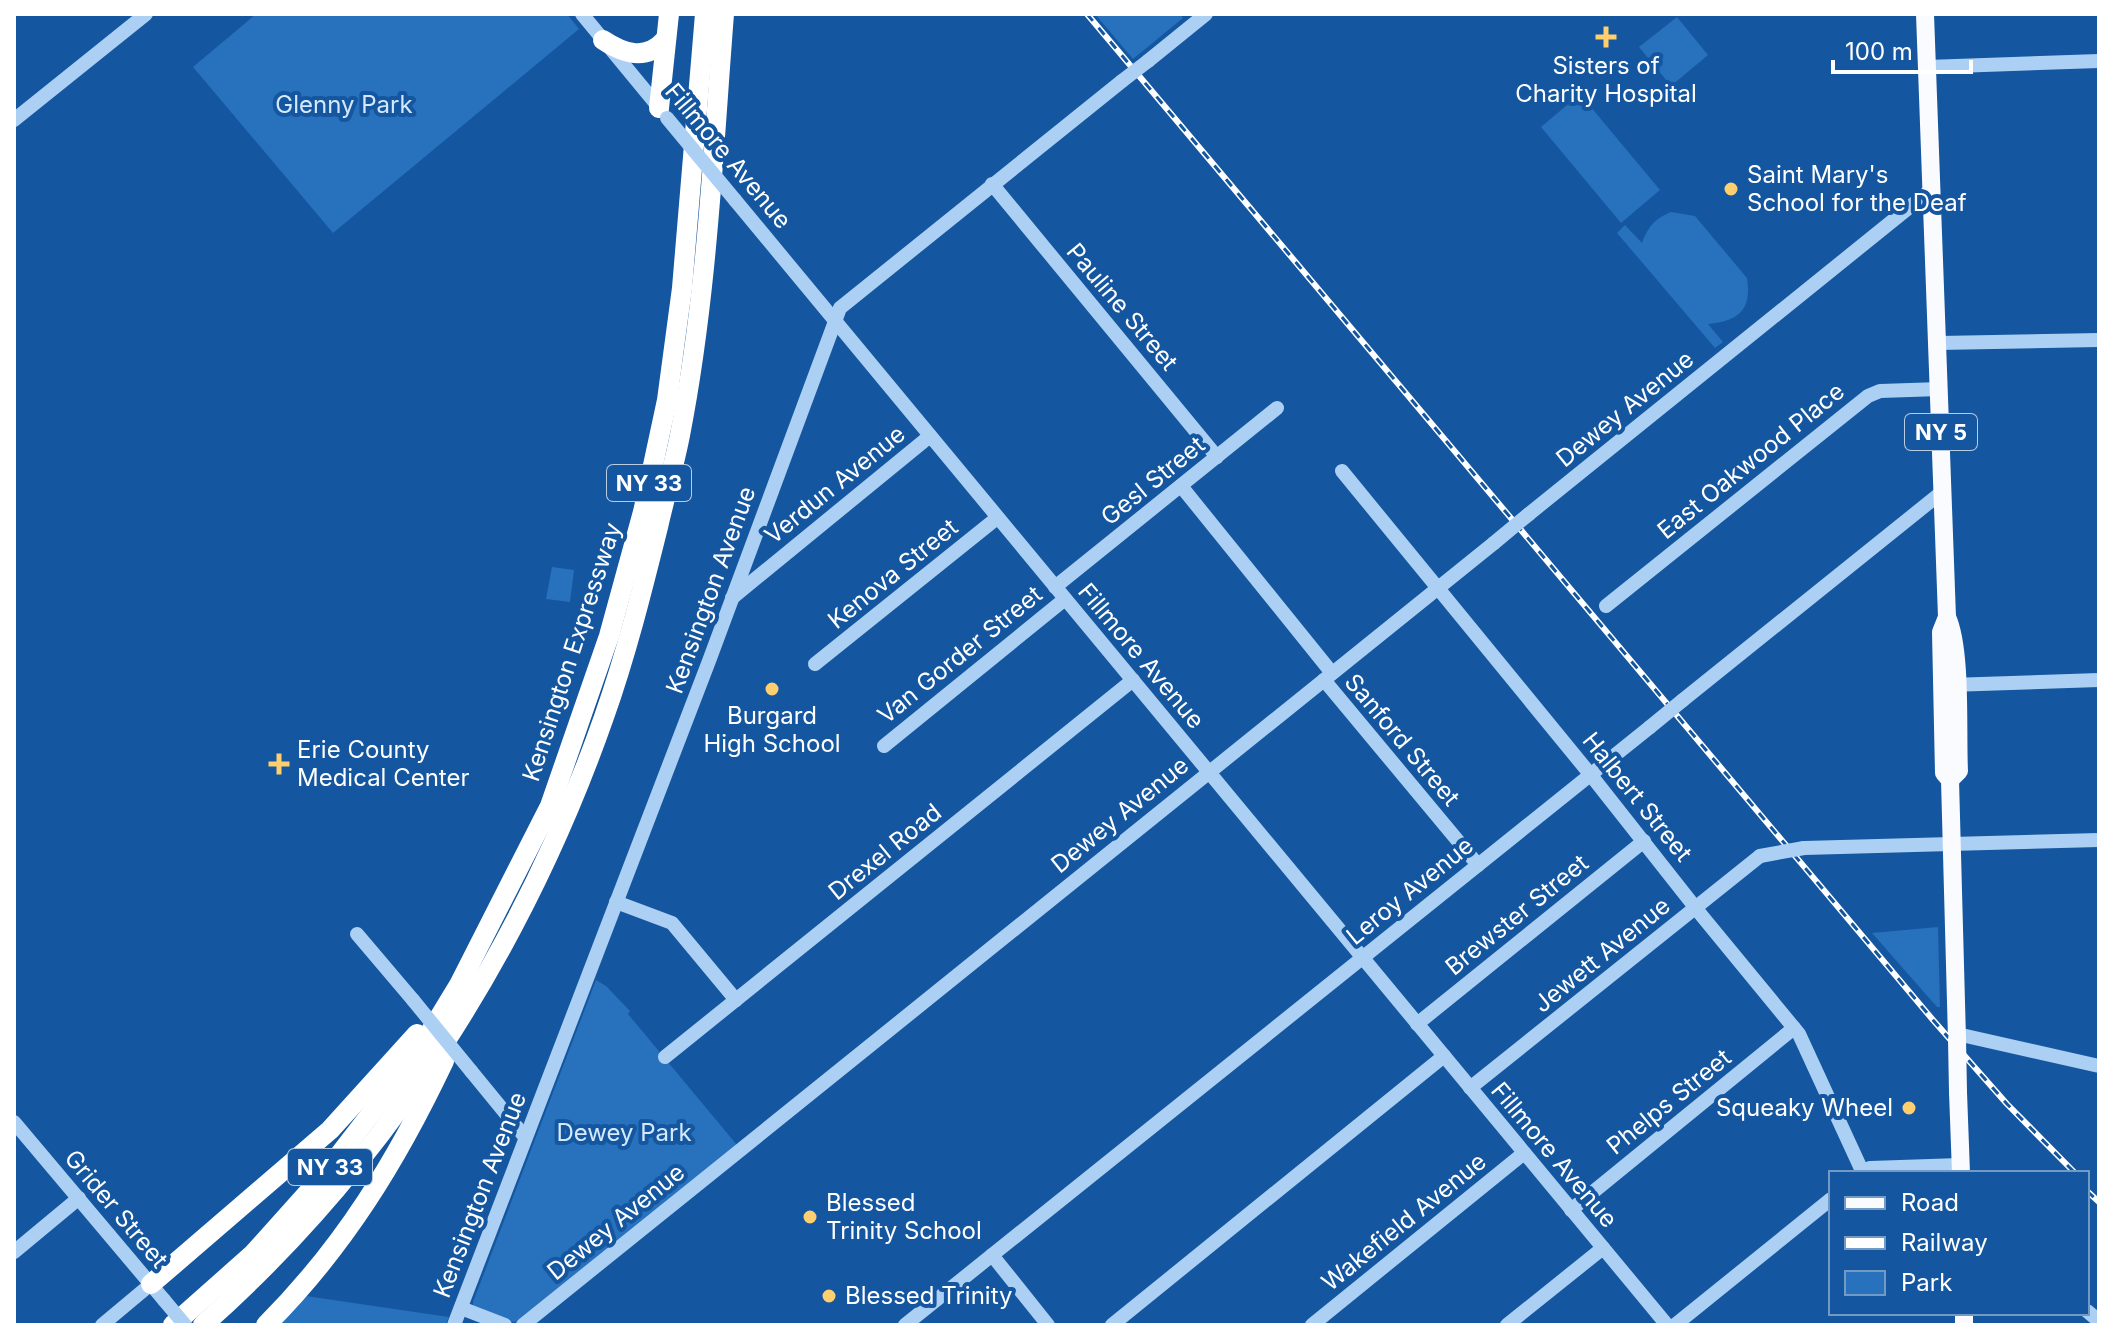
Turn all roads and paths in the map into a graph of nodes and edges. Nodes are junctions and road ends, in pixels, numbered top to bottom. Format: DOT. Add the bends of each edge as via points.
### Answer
graph roads {
  1 [pos="146,14"];
  2 [pos="582,14"];
  3 [pos="669,14"];
  4 [pos="724,14"];
  5 [pos="1206,14"];
  6 [pos="1925,14"];
  7 [pos="703,19"];
  8 [pos="603,40"];
  9 [pos="665,40"];
  10 [pos="2099,61"];
  11 [pos="1927,67"];
  12 [pos="663,113"];
  13 [pos="14,120"];
  14 [pos="992,184"];
  15 [pos="1932,189"];
  16 [pos="835,321"];
  17 [pos="2099,340"];
  18 [pos="1939,343"];
  19 [pos="861,353"];
  20 [pos="817,369"];
  21 [pos="1940,389"];
  22 [pos="1277,408"];
  23 [pos="930,436"];
  24 [pos="1217,457"];
  25 [pos="1342,471"];
  26 [pos="1181,486"];
  27 [pos="1942,492"];
  28 [pos="997,518"];
  29 [pos="1437,588"];
  30 [pos="1060,593"];
  31 [pos="731,599"];
  32 [pos="1606,606"];
  33 [pos="815,664"];
  34 [pos="1328,676"];
  35 [pos="1133,680"];
  36 [pos="2099,680"];
  37 [pos="1949,685"];
  38 [pos="884,746"];
  39 [pos="1209,772"];
  40 [pos="1590,774"];
  41 [pos="2099,840"];
  42 [pos="1644,841"];
  43 [pos="1952,844"];
  44 [pos="1478,865"];
  45 [pos="616,902"];
  46 [pos="1696,907"];
  47 [pos="357,934"];
  48 [pos="1362,958"];
  49 [pos="468,990"];
  50 [pos="736,1000"];
  51 [pos="1417,1024"];
  52 [pos="1794,1028"];
  53 [pos="1957,1037"];
  54 [pos="1444,1056"];
  55 [pos="665,1057"];
  56 [pos="2099,1066"];
  57 [pos="1470,1088"];
  58 [pos="14,1122"];
  59 [pos="525,1137"];
  60 [pos="1524,1153"];
  61 [pos="1960,1169"];
  62 [pos="1862,1171"];
  63 [pos="1866,1171"];
  64 [pos="79,1198"];
  65 [pos="1829,1201"];
  66 [pos="1571,1210"];
  67 [pos="1603,1248"];
  68 [pos="14,1252"];
  69 [pos="992,1255"];
  70 [pos="158,1292"];
  71 [pos="461,1308"];
  72 [pos="102,1325"];
  73 [pos="173,1325"];
  74 [pos="185,1325"];
  75 [pos="203,1325"];
  76 [pos="266,1325"];
  77 [pos="454,1325"];
  78 [pos="505,1325"];
  79 [pos="523,1325"];
  80 [pos="905,1325"];
  81 [pos="1048,1325"];
  82 [pos="1112,1325"];
  83 [pos="1312,1325"];
  84 [pos="1507,1325"];
  85 [pos="1667,1325"];
  86 [pos="1675,1325"];
  1 -- 13 [label="street"];
  2 -- 8 [label="street, Fillmore Avenue"];
  3 -- 9 [label="highway"];
  4 -- 49 [label="highway, Kensington Expressway / NY 33" via="694,352 680,436 639,603 569,807 519,915"];
  5 -- 14 [label="street, Kensington Avenue, bridge"];
  6 -- 11 [label="main road, NY 5"];
  7 -- 49 [label="highway, Kensington Expressway / NY 33" via="682,288 667,400 643,512 609,636 550,806"];
  8 -- 9 [label="highway" via="639,54"];
  8 -- 12 [label="street, Fillmore Avenue"];
  9 -- 12 [label="highway"];
  10 -- 11 [label="street"];
  11 -- 15 [label="main road, NY 5"];
  12 -- 16 [label="street, Fillmore Avenue, bridge"];
  14 -- 16 [label="street, Kensington Avenue" via="840,308"];
  14 -- 24 [label="street, Pauline Street"];
  15 -- 18 [label="main road, NY 5"];
  15 -- 29 [label="street, Dewey Avenue, bridge"];
  16 -- 19 [label="street, Fillmore Avenue"];
  16 -- 20 [label="street, Kensington Avenue"];
  17 -- 18 [label="street"];
  18 -- 21 [label="main road, NY 5"];
  19 -- 20 [label="street" via="839,347"];
  19 -- 23 [label="street, Fillmore Avenue"];
  20 -- 31 [label="street, Kensington Avenue"];
  21 -- 27 [label="main road, NY 5"];
  21 -- 32 [label="street, East Oakwood Place" via="1868,396"];
  22 -- 24 [label="street, Gesl Street"];
  23 -- 28 [label="street, Fillmore Avenue"];
  23 -- 31 [label="street, Verdun Avenue"];
  24 -- 26 [label="street, Gesl Street"];
  25 -- 29 [label="street, Halbert Street"];
  26 -- 30 [label="street, Gesl Street"];
  26 -- 34 [label="street, Sanford Street"];
  27 -- 37 [label="main road, NY 5" via="1947,617 1941,632"];
  27 -- 40 [label="street, Leroy Avenue, bridge"];
  28 -- 30 [label="street, Fillmore Avenue"];
  28 -- 33 [label="street, Kenova Street"];
  29 -- 34 [label="street, Dewey Avenue"];
  29 -- 40 [label="street, Halbert Street"];
  30 -- 35 [label="street, Fillmore Avenue"];
  30 -- 38 [label="street, Van Gorder Street"];
  31 -- 45 [label="street, Kensington Avenue"];
  34 -- 39 [label="street, Dewey Avenue"];
  34 -- 44 [label="street, Sanford Street"];
  35 -- 39 [label="street, Fillmore Avenue"];
  35 -- 50 [label="street, Drexel Road"];
  36 -- 37 [label="street"];
  37 -- 43 [label="main road, NY 5" via="1944,773 1950,780"];
  39 -- 48 [label="street, Fillmore Avenue"];
  39 -- 79 [label="street, Dewey Avenue"];
  40 -- 42 [label="street, Halbert Street"];
  40 -- 44 [label="street, Leroy Avenue"];
  41 -- 43 [label="street, Jewett Avenue"];
  42 -- 46 [label="street, Halbert Street"];
  42 -- 51 [label="street, Brewster Street"];
  43 -- 46 [label="street, Jewett Avenue, bridge" via="1804,848 1760,856"];
  43 -- 53 [label="main road, NY 5"];
  44 -- 48 [label="street, Leroy Avenue"];
  45 -- 50 [label="street" via="672,923"];
  45 -- 59 [label="street, Kensington Avenue"];
  46 -- 52 [label="street, Halbert Street"];
  46 -- 57 [label="street, Jewett Avenue"];
  47 -- 59 [label="street, bridge"];
  48 -- 51 [label="street, Fillmore Avenue"];
  48 -- 69 [label="street, Leroy Avenue"];
  49 -- 70 [label="highway"];
  49 -- 73 [label="highway, Kensington Expressway / NY 33" via="323,1176 253,1254"];
  49 -- 75 [label="highway, Kensington Expressway / NY 33" via="401,1108 361,1160 279,1252"];
  49 -- 76 [label="highway" via="423,1105 373,1194 339,1242"];
  50 -- 55 [label="street, Drexel Road"];
  51 -- 54 [label="street, Fillmore Avenue"];
  52 -- 62 [label="street, Halbert Street"];
  52 -- 66 [label="street, Phelps Street"];
  53 -- 56 [label="street"];
  53 -- 61 [label="main road, NY 5, bridge"];
  54 -- 57 [label="street, Fillmore Avenue"];
  54 -- 82 [label="street"];
  57 -- 60 [label="street, Fillmore Avenue"];
  58 -- 64 [label="street, Grider Street"];
  59 -- 71 [label="street, Kensington Avenue"];
  60 -- 66 [label="street, Fillmore Avenue"];
  60 -- 83 [label="street, Wakefield Avenue"];
  61 -- 63 [label="street"];
  64 -- 68 [label="street"];
  64 -- 70 [label="street, Grider Street"];
  65 -- 86 [label="street"];
  66 -- 67 [label="street, Fillmore Avenue"];
  67 -- 84 [label="street"];
  67 -- 85 [label="street, Fillmore Avenue"];
  69 -- 80 [label="street, Leroy Avenue"];
  69 -- 81 [label="street"];
  70 -- 72 [label="street"];
  70 -- 74 [label="street, Grider Street, bridge"];
  71 -- 77 [label="street, Kensington Avenue"];
  71 -- 78 [label="street"];
}
